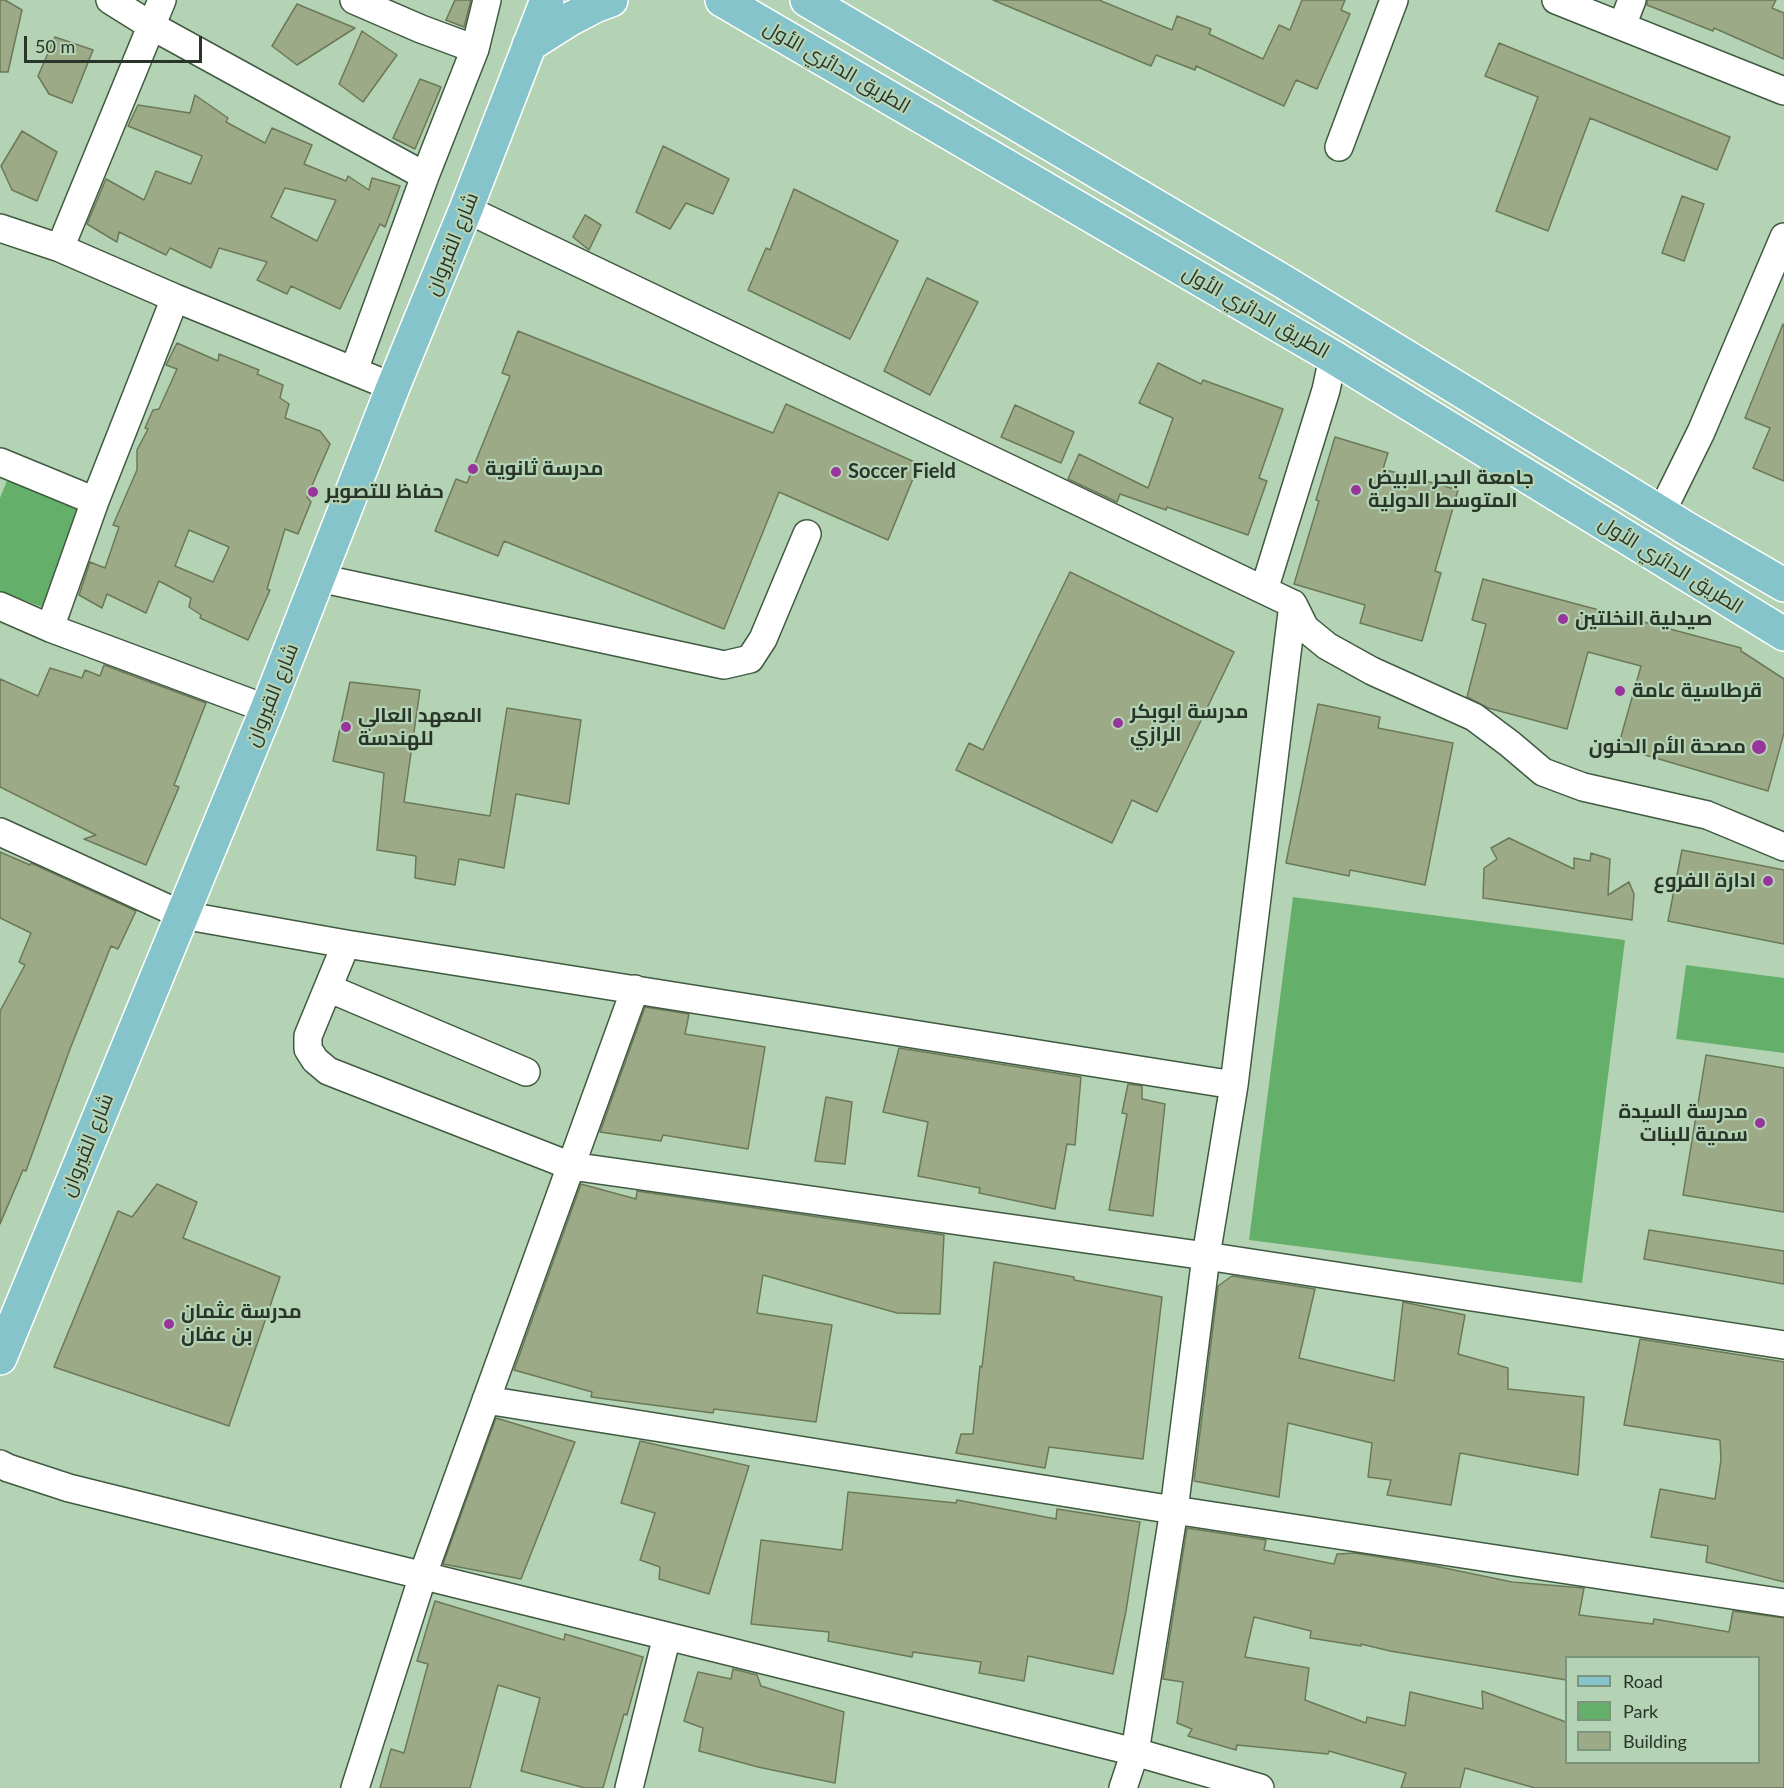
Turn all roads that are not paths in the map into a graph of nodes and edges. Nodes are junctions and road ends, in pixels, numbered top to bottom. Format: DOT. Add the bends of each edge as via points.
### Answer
graph roads {
  1 [pos="110,0"];
  2 [pos="162,0"];
  3 [pos="354,0"];
  4 [pos="488,0"];
  5 [pos="611,0"];
  6 [pos="722,0"];
  7 [pos="807,0"];
  8 [pos="1394,0"];
  9 [pos="1556,0"];
  10 [pos="1632,0"];
  11 [pos="536,19"];
  12 [pos="150,25"];
  13 [pos="1622,26"];
  14 [pos="475,49"];
  15 [pos="1784,91"];
  16 [pos="1339,147"];
  17 [pos="425,176"];
  18 [pos="466,209"];
  19 [pos="0,228"];
  20 [pos="1784,237"];
  21 [pos="60,248"];
  22 [pos="175,298"];
  23 [pos="1333,357"];
  24 [pos="354,370"];
  25 [pos="393,387"];
  26 [pos="0,464"];
  27 [pos="95,501"];
  28 [pos="1661,513"];
  29 [pos="807,534"];
  30 [pos="319,578"];
  31 [pos="1784,585"];
  32 [pos="1264,590"];
  33 [pos="1293,604"];
  34 [pos="0,606"];
  35 [pos="50,628"];
  36 [pos="1784,634"];
  37 [pos="267,709"];
  38 [pos="0,832"];
  39 [pos="1784,847"];
  40 [pos="182,915"];
  41 [pos="346,944"];
  42 [pos="328,988"];
  43 [pos="635,989"];
  44 [pos="526,1072"];
  45 [pos="1234,1085"];
  46 [pos="571,1166"];
  47 [pos="1206,1256"];
  48 [pos="1784,1345"];
  49 [pos="0,1358"];
  50 [pos="486,1400"];
  51 [pos="0,1464"];
  52 [pos="1174,1510"];
  53 [pos="423,1576"];
  54 [pos="1784,1603"];
  55 [pos="667,1636"];
  56 [pos="1135,1752"];
  57 [pos="355,1788"];
  58 [pos="629,1788"];
  59 [pos="1123,1788"];
  60 [pos="1260,1788"];
  1 -- 12 [label="street"];
  2 -- 12 [label="street"];
  3 -- 14 [label="street"];
  4 -- 14 [label="street"];
  5 -- 11 [label="main road" via="570,19"];
  6 -- 23 [label="main road, الطريق الدائري الأول"];
  7 -- 28 [label="main road, الطريق الدائري الأول" via="1284,282"];
  8 -- 16 [label="street"];
  9 -- 13 [label="street"];
  10 -- 13 [label="street"];
  11 -- 18 [label="main road, شارع القيروان"];
  12 -- 17 [label="street"];
  12 -- 21 [label="street"];
  13 -- 15 [label="street"];
  14 -- 17 [label="street"];
  17 -- 24 [label="street"];
  18 -- 25 [label="main road, شارع القيروان"];
  18 -- 32 [label="street"];
  19 -- 21 [label="street"];
  20 -- 28 [label="street" via="1701,432"];
  21 -- 22 [label="street"];
  22 -- 24 [label="street"];
  22 -- 27 [label="street"];
  23 -- 32 [label="street"];
  23 -- 36 [label="main road, الطريق الدائري الأول"];
  24 -- 25 [label="street"];
  25 -- 30 [label="main road, شارع القيروان"];
  26 -- 27 [label="street"];
  27 -- 35 [label="street"];
  28 -- 31 [label="main road, الطريق الدائري الأول"];
  29 -- 30 [label="street" via="763,639 750,659 724,664"];
  30 -- 37 [label="main road, شارع القيروان"];
  32 -- 33 [label="street"];
  33 -- 39 [label="street" via="1305,628 1328,646 1372,671 1474,717 1543,772 1583,787 1707,815"];
  33 -- 45 [label="street"];
  34 -- 35 [label="street"];
  35 -- 37 [label="street"];
  37 -- 40 [label="main road, شارع القيروان"];
  38 -- 40 [label="street"];
  40 -- 41 [label="street"];
  40 -- 49 [label="main road, شارع القيروان"];
  41 -- 42 [label="street"];
  41 -- 43 [label="street"];
  42 -- 44 [label="street"];
  42 -- 46 [label="street" via="308,1036 308,1049 328,1071"];
  43 -- 45 [label="street"];
  43 -- 46 [label="street"];
  45 -- 47 [label="street"];
  46 -- 47 [label="street"];
  46 -- 50 [label="street"];
  47 -- 48 [label="street"];
  47 -- 52 [label="street"];
  50 -- 52 [label="street"];
  50 -- 53 [label="street"];
  51 -- 53 [label="street" via="69,1488"];
  52 -- 54 [label="street"];
  52 -- 56 [label="street"];
  53 -- 55 [label="street"];
  53 -- 57 [label="street"];
  55 -- 56 [label="street"];
  55 -- 58 [label="street"];
  56 -- 59 [label="street"];
  56 -- 60 [label="street"];
}
